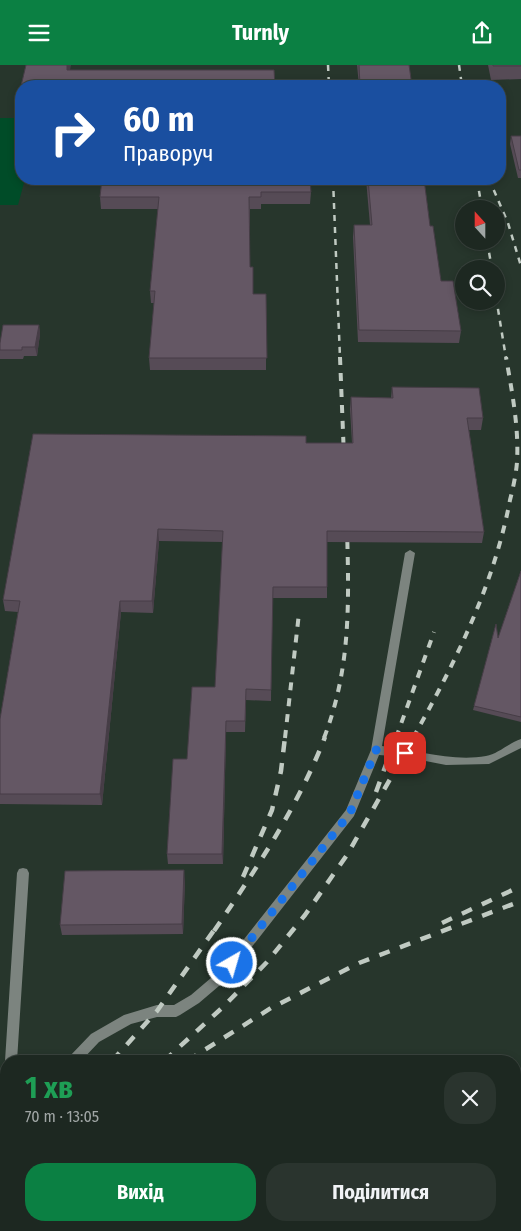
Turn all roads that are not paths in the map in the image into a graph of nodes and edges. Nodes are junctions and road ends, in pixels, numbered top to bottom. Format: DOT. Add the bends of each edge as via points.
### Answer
graph roads {
  1 [pos="410,553"];
  2 [pos="521,743"];
  3 [pos="376,750"];
  4 [pos="23,873"];
  5 [pos="11,1055"];
  6 [pos="79,1055"];
  1 -- 3 [label="lane"];
  2 -- 3 [label="lane" via="489,760 446,761"];
  3 -- 6 [label="lane" via="350,813 222,976 176,1011 157,1011 128,1019 95,1038"];
  4 -- 5 [label="lane"];
}
